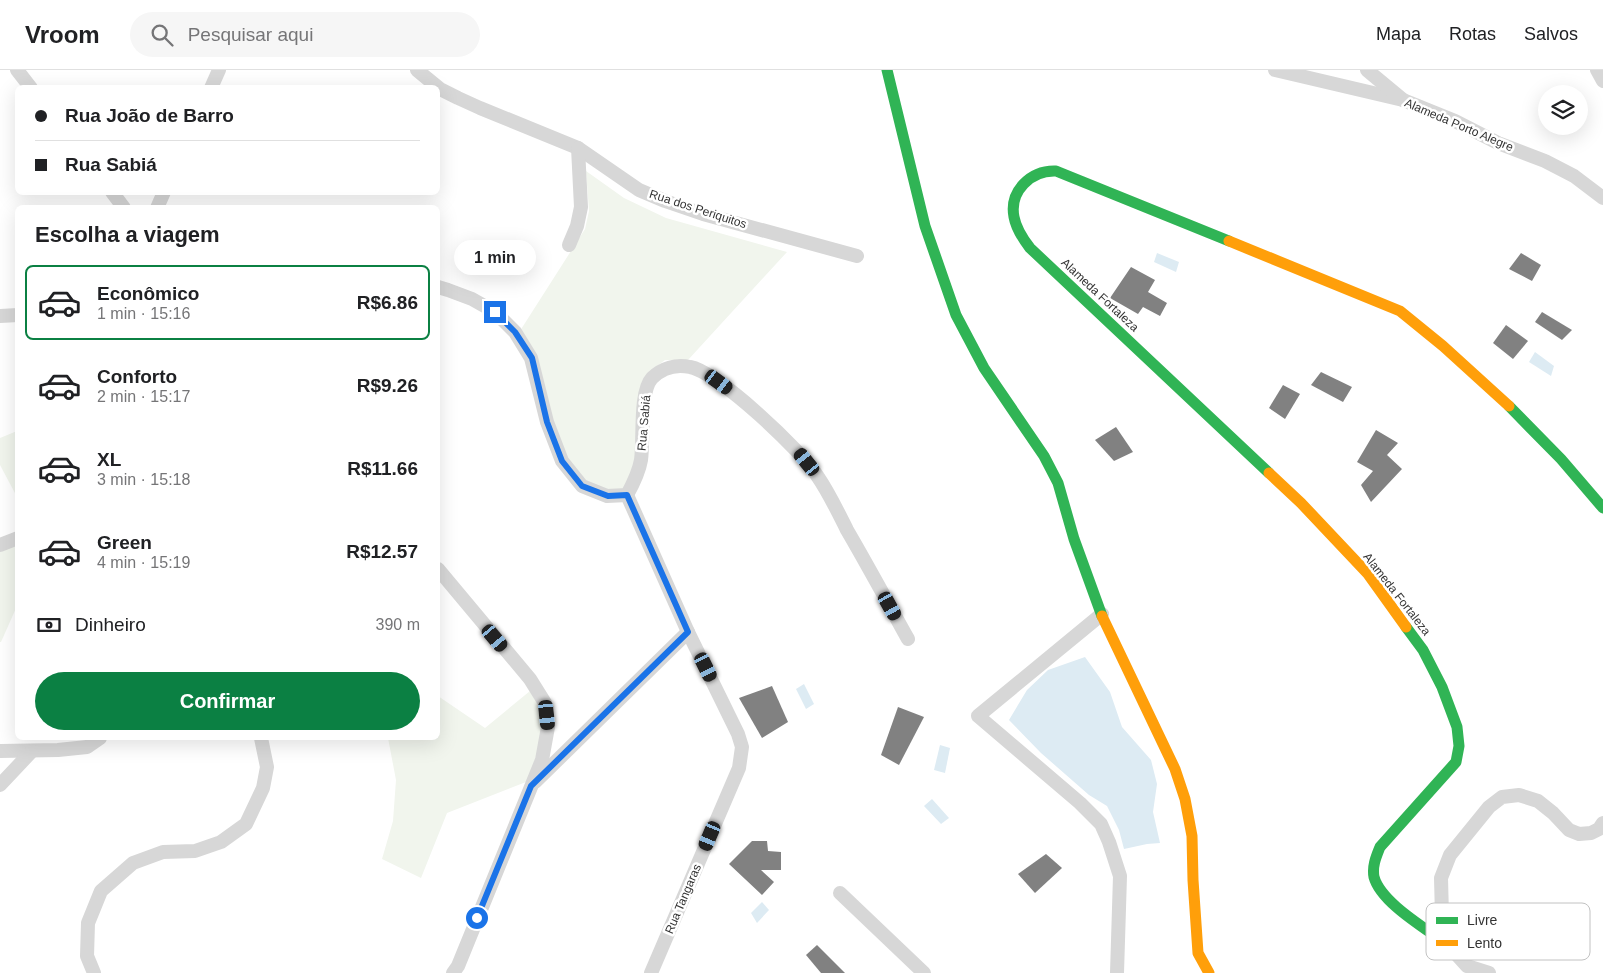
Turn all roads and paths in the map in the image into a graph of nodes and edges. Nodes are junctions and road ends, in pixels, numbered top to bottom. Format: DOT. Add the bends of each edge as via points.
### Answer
graph roads {
  1 [pos="17,70"];
  2 [pos="220,70"];
  3 [pos="417,70"];
  4 [pos="887,70"];
  5 [pos="1275,70"];
  6 [pos="1368,70"];
  7 [pos="1597,70"];
  8 [pos="1603,81"];
  9 [pos="29,85"];
  10 [pos="212,85"];
  11 [pos="435,85"];
  12 [pos="440,89"];
  13 [pos="1403,100"];
  14 [pos="578,148"];
  15 [pos="1603,198"];
  16 [pos="569,245"];
  17 [pos="857,256"];
  18 [pos="440,288"];
  19 [pos="15,315"];
  20 [pos="0,316"];
  21 [pos="627,495"];
  22 [pos="1603,508"];
  23 [pos="15,539"];
  24 [pos="0,545"];
  25 [pos="440,571"];
  26 [pos="1102,614"];
  27 [pos="688,632"];
  28 [pos="908,639"];
  29 [pos="97,740"];
  30 [pos="261,740"];
  31 [pos="0,751"];
  32 [pos="32,751"];
  33 [pos="0,785"];
  34 [pos="531,786"];
  35 [pos="1603,823"];
  36 [pos="840,893"];
  37 [pos="1441,903"];
  38 [pos="1426,929"];
  39 [pos="1462,960"];
  40 [pos="94,973"];
  41 [pos="453,973"];
  42 [pos="651,973"];
  43 [pos="924,973"];
  44 [pos="1117,973"];
  45 [pos="1209,973"];
  46 [pos="1489,973"];
  1 -- 9 [label="street"];
  2 -- 10 [label="street"];
  3 -- 11 [label="street, Rua dos Periquitos"];
  4 -- 26 [label="street" via="925,226 956,315 984,368 1044,456 1058,483 1074,539"];
  5 -- 13 [label="street, Alameda Porto Alegre"];
  6 -- 13 [label="street"];
  7 -- 8 [label="street"];
  12 -- 14 [label="street, Rua dos Periquitos"];
  13 -- 15 [label="street, Alameda Porto Alegre" via="1545,161 1574,176"];
  14 -- 16 [label="street" via="581,207"];
  14 -- 17 [label="street, Rua dos Periquitos" via="639,190 665,201"];
  18 -- 21 [label="street" via="472,299 495,312 515,332 532,358 547,422 562,461 582,486 608,496"];
  19 -- 20 [label="street"];
  21 -- 27 [label="street, Rua Tangaras"];
  21 -- 28 [label="street, Rua Sabiá" via="641,460 645,395 651,380 661,371 676,366 705,372 733,392 797,450 818,476"];
  22 -- 38 [label="street, Alameda Fortaleza" via="1536,432 1444,346 1400,311 1055,171 1044,171 1030,177 1021,186 1013,209 1021,235 1030,248 1300,503 1368,574 1423,650 1457,727 1458,754 1456,762 1380,848 1374,862 1374,876 1380,890 1395,906"];
  23 -- 24 [label="street"];
  25 -- 34 [label="street" via="530,679 546,703 548,727 542,760"];
  26 -- 44 [label="street" via="978,716 1101,824 1120,876"];
  26 -- 45 [label="street" via="1175,769 1185,799 1192,836 1198,953"];
  27 -- 34 [label="street"];
  27 -- 42 [label="street, Rua Tangaras" via="738,734 741,759"];
  29 -- 32 [label="street" via="87,747"];
  30 -- 40 [label="street" via="267,767 263,788 246,824 222,842 195,851 163,852 133,863 101,891 88,923 87,956"];
  31 -- 32 [label="street"];
  32 -- 33 [label="street"];
  34 -- 41 [label="street"];
  35 -- 37 [label="street" via="1591,833 1579,834 1569,830 1538,801 1519,795 1502,796 1450,855 1440,878"];
  36 -- 43 [label="street"];
  39 -- 46 [label="street" via="1467,966"];
}
